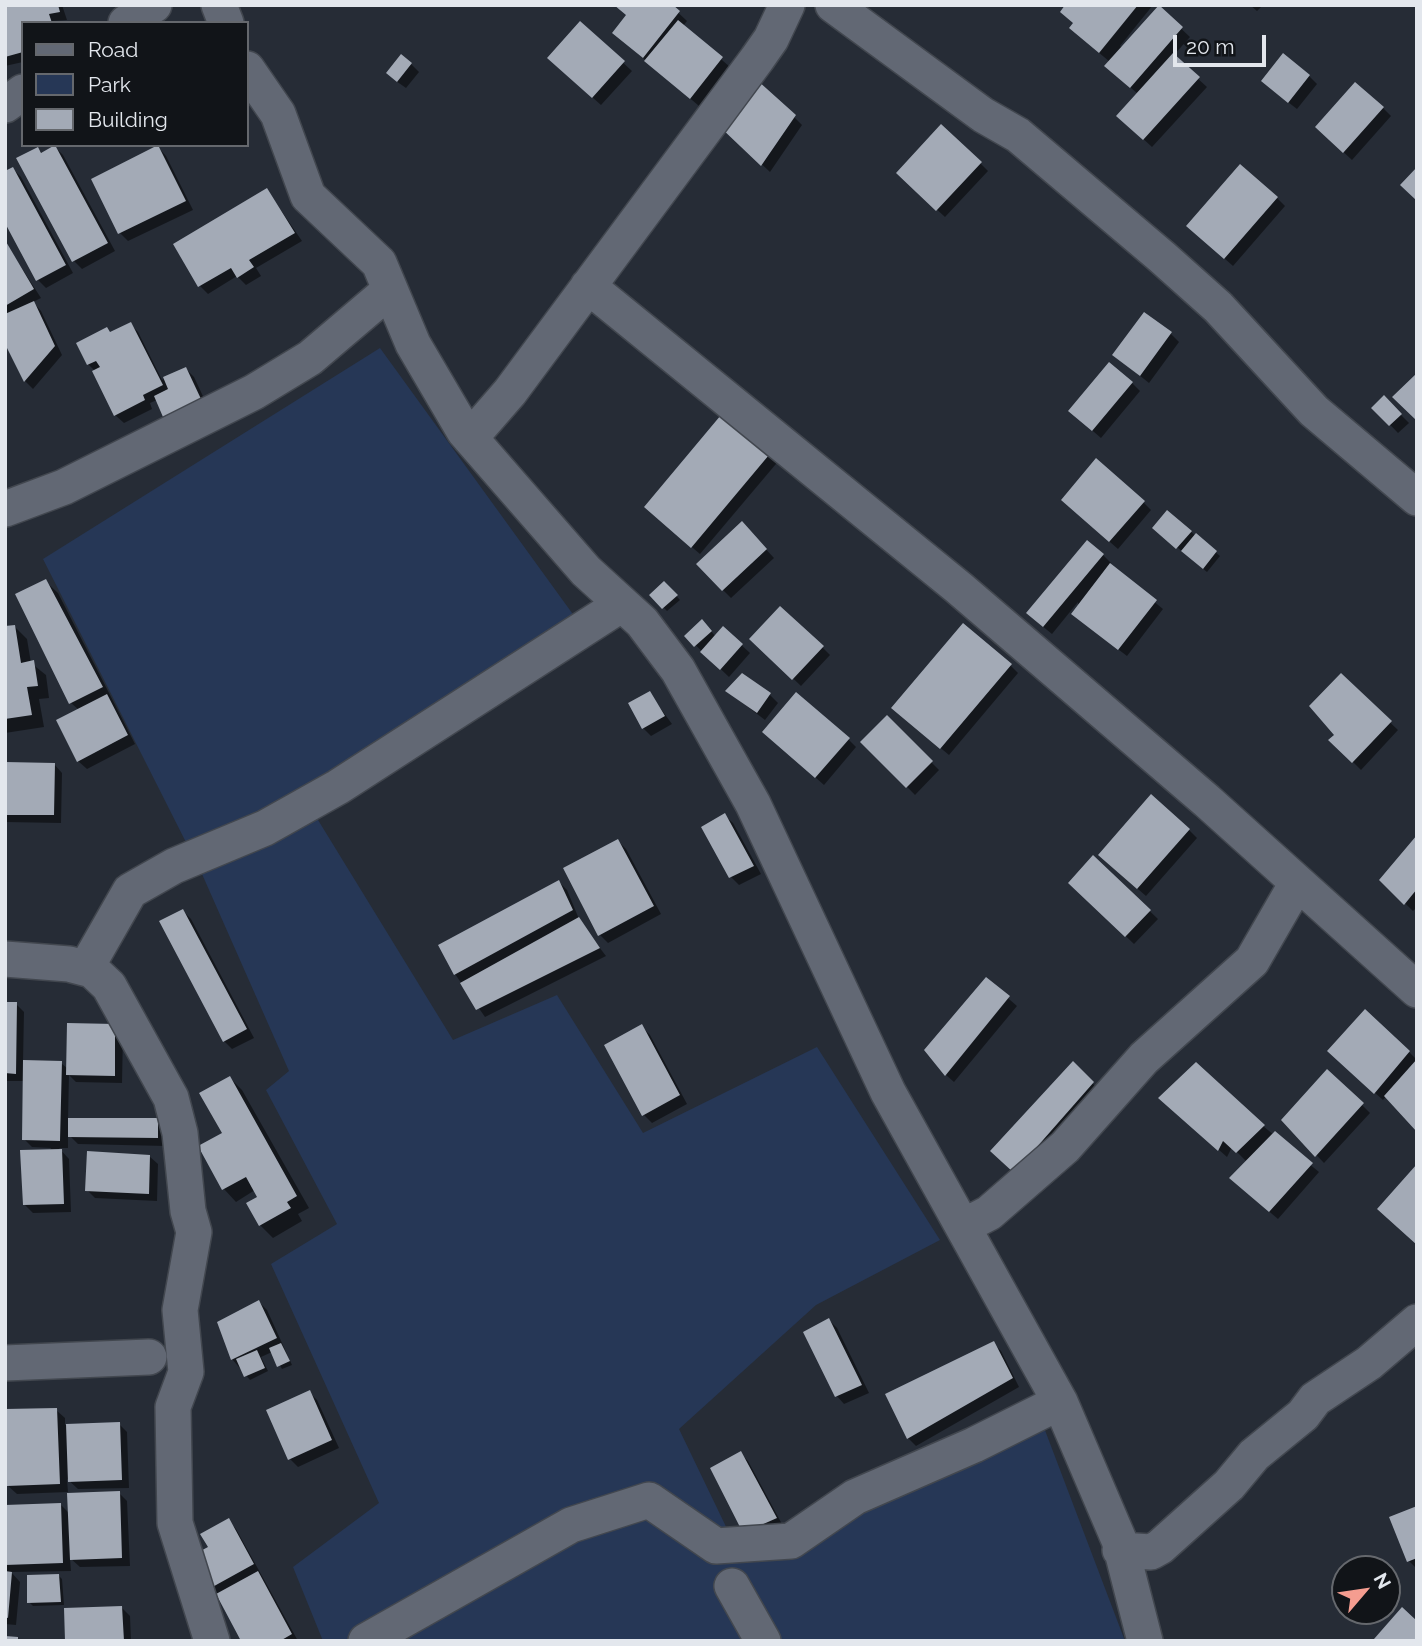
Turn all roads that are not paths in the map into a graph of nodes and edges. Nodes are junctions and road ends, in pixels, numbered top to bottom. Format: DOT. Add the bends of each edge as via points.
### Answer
graph roads {
  1 [pos="154,5"];
  2 [pos="787,5"];
  3 [pos="833,5"];
  4 [pos="129,21"];
  5 [pos="248,70"];
  6 [pos="21,93"];
  7 [pos="5,105"];
  8 [pos="588,286"];
  9 [pos="390,290"];
  10 [pos="470,438"];
  11 [pos="1417,498"];
  12 [pos="5,509"];
  13 [pos="622,604"];
  14 [pos="1297,883"];
  15 [pos="5,959"];
  16 [pos="86,968"];
  17 [pos="1417,990"];
  18 [pos="964,1226"];
  19 [pos="180,1310"];
  20 [pos="1417,1322"];
  21 [pos="149,1357"];
  22 [pos="5,1363"];
  23 [pos="178,1394"];
  24 [pos="1060,1402"];
  25 [pos="1120,1550"];
  26 [pos="732,1586"];
  27 [pos="212,1641"];
  28 [pos="366,1641"];
  29 [pos="762,1641"];
  30 [pos="1146,1641"];
  1 -- 4 [label="street"];
  2 -- 8 [label="street" via="771,39"];
  3 -- 11 [label="street" via="982,115 1018,135 1163,257 1218,307 1314,411"];
  5 -- 9 [label="street" via="278,114 307,196 379,263"];
  6 -- 7 [label="street"];
  8 -- 10 [label="street"];
  8 -- 14 [label="street" via="960,588"];
  9 -- 10 [label="street" via="413,344"];
  9 -- 12 [label="street" via="310,358 254,392 64,487"];
  10 -- 13 [label="street" via="586,571"];
  13 -- 16 [label="street" via="338,788 130,891"];
  13 -- 18 [label="street" via="642,622 678,670 753,804 888,1092"];
  14 -- 17 [label="street"];
  14 -- 18 [label="street" via="1252,961 1144,1058 1065,1147 989,1213"];
  15 -- 16 [label="street"];
  16 -- 19 [label="street" via="109,986 171,1098 194,1232"];
  18 -- 24 [label="street"];
  19 -- 21 [label="street"];
  19 -- 23 [label="street" via="186,1372"];
  20 -- 25 [label="street" via="1369,1363 1315,1399 1160,1547 1151,1552"];
  21 -- 22 [label="street"];
  21 -- 23 [label="street"];
  23 -- 27 [label="street" via="173,1407 175,1523"];
  24 -- 25 [label="street"];
  24 -- 28 [label="street" via="974,1446 855,1497 791,1541 716,1546 649,1500 570,1525"];
  25 -- 30 [label="street"];
  26 -- 29 [label="street"];
}
